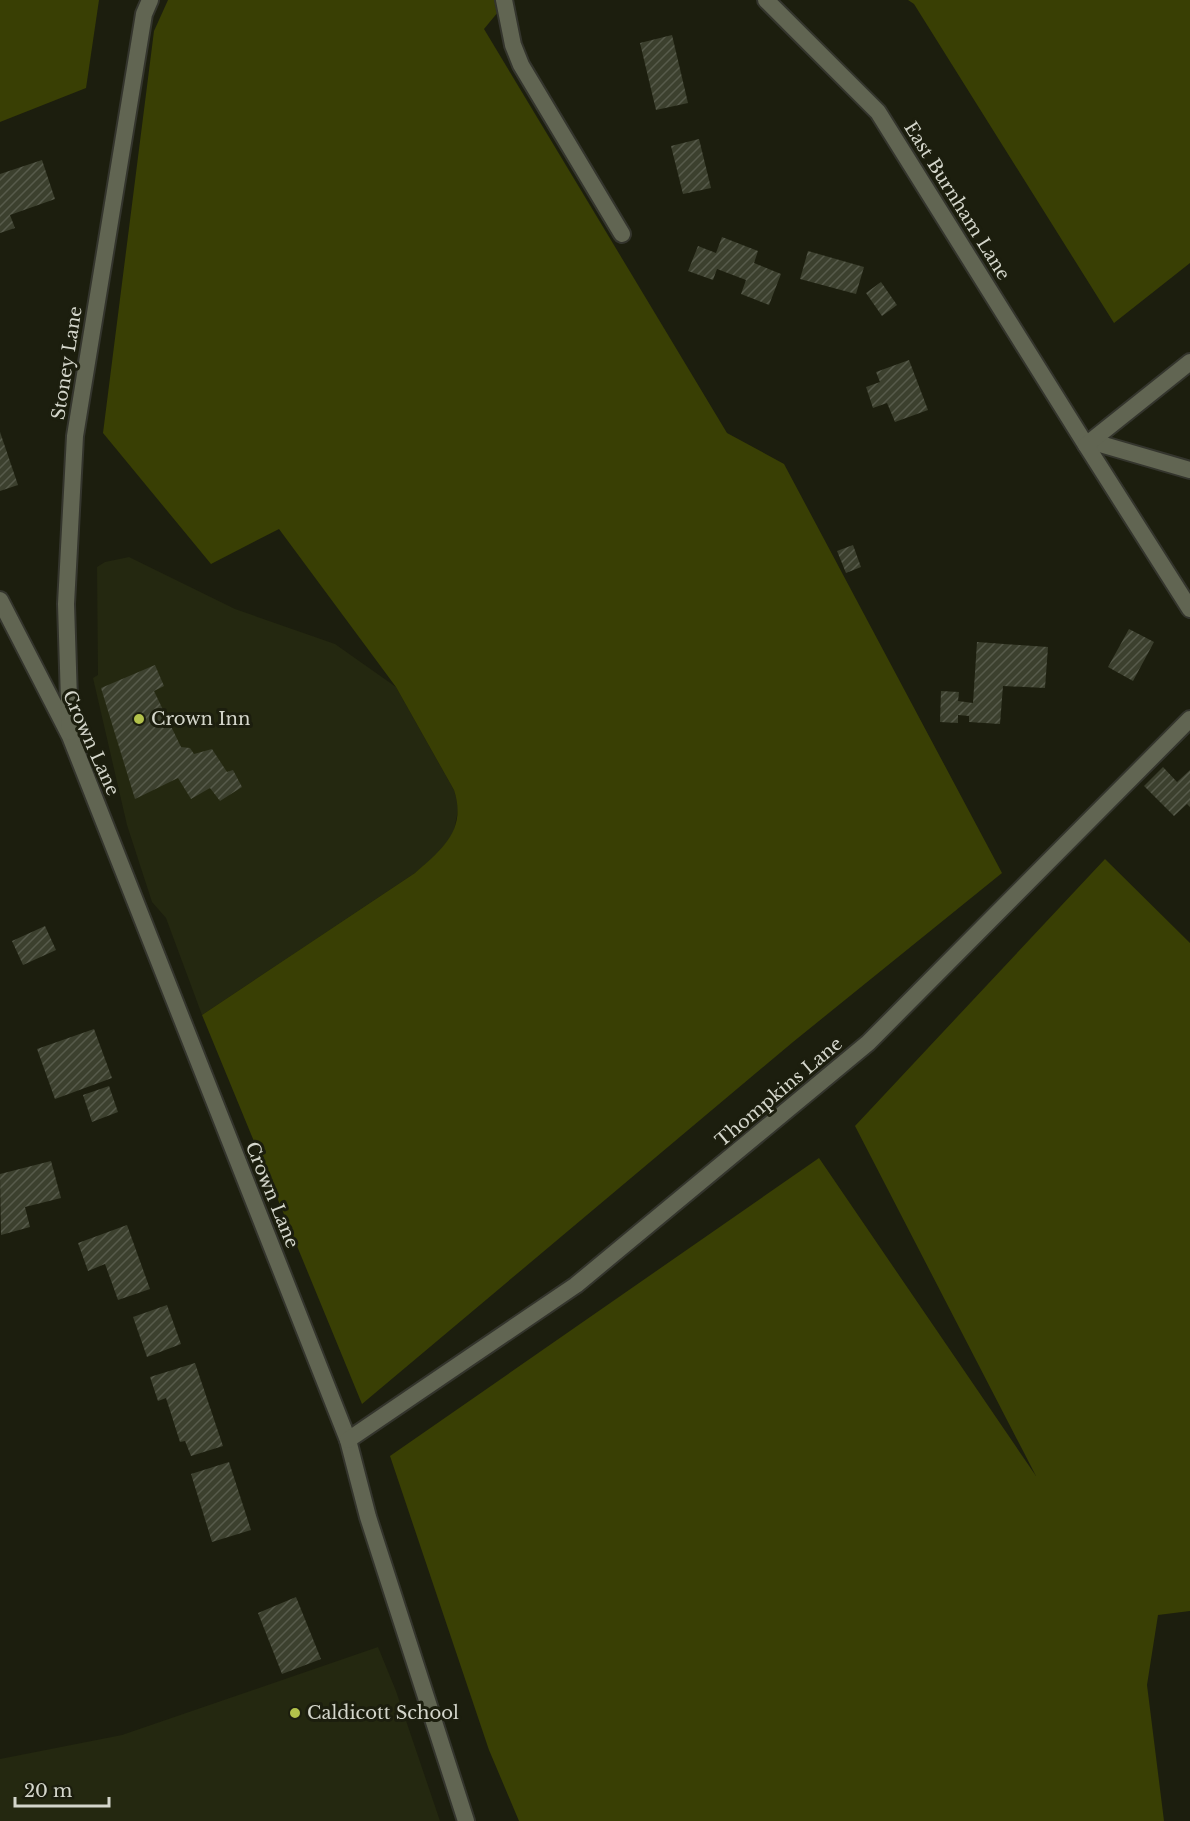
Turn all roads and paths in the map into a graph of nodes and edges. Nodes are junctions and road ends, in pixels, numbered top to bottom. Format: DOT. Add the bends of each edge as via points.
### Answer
graph roads {
  1 [pos="150,0"];
  2 [pos="504,0"];
  3 [pos="766,0"];
  4 [pos="622,234"];
  5 [pos="1190,362"];
  6 [pos="1088,443"];
  7 [pos="1190,470"];
  8 [pos="0,600"];
  9 [pos="1190,609"];
  10 [pos="1190,718"];
  11 [pos="70,736"];
  12 [pos="348,1440"];
  13 [pos="466,1821"];
  1 -- 11 [label="street, Stoney Lane" via="144,14 75,436 66,604"];
  2 -- 4 [label="street" via="521,65"];
  3 -- 6 [label="street, East Burnham Lane" via="878,112"];
  5 -- 6 [label="street"];
  6 -- 7 [label="street"];
  6 -- 9 [label="street"];
  8 -- 11 [label="street, Crown Lane"];
  10 -- 12 [label="street, Thompkins Lane" via="868,1043 576,1285"];
  11 -- 12 [label="street, Crown Lane"];
  12 -- 13 [label="street, Crown Lane" via="368,1517"];
}
